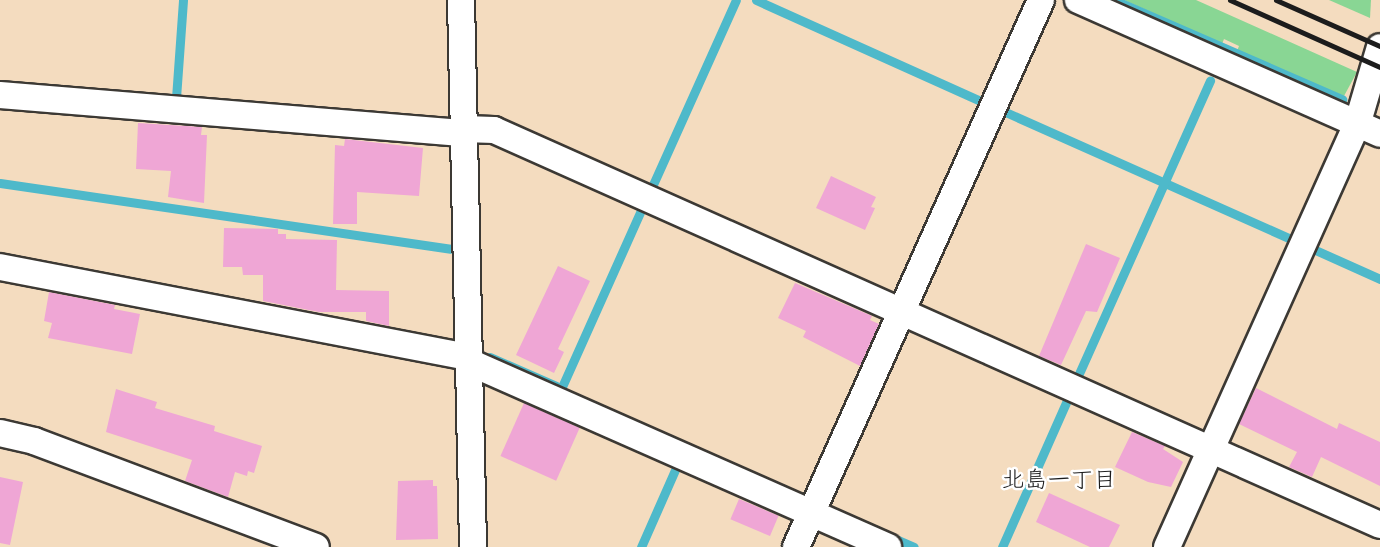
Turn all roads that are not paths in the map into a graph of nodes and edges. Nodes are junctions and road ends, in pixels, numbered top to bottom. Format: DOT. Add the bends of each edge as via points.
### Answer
graph roads {
  1 [pos="461,0"];
  2 [pos="1041,0"];
  3 [pos="1078,0"];
  4 [pos="1380,47"];
  5 [pos="0,95"];
  6 [pos="1368,130"];
  7 [pos="464,131"];
  8 [pos="0,267"];
  9 [pos="902,312"];
  10 [pos="469,359"];
  11 [pos="0,433"];
  12 [pos="1210,449"];
  13 [pos="811,513"];
  14 [pos="1380,525"];
  15 [pos="263,537"];
  16 [pos="316,547"];
  17 [pos="473,547"];
  18 [pos="796,547"];
  19 [pos="888,547"];
  20 [pos="1167,547"];
  1 -- 7 [label="street"];
  2 -- 9 [label="street"];
  3 -- 6 [label="street"];
  4 -- 6 [label="street"];
  5 -- 7 [label="street"];
  6 -- 12 [label="street"];
  7 -- 9 [label="street" via="494,130"];
  7 -- 10 [label="street"];
  8 -- 10 [label="street"];
  9 -- 12 [label="street"];
  9 -- 13 [label="street"];
  10 -- 13 [label="street"];
  10 -- 17 [label="street"];
  11 -- 15 [label="street" via="34,441"];
  12 -- 14 [label="street"];
  12 -- 20 [label="street"];
  13 -- 18 [label="street"];
  13 -- 19 [label="street"];
  15 -- 16 [label="street"];
}
